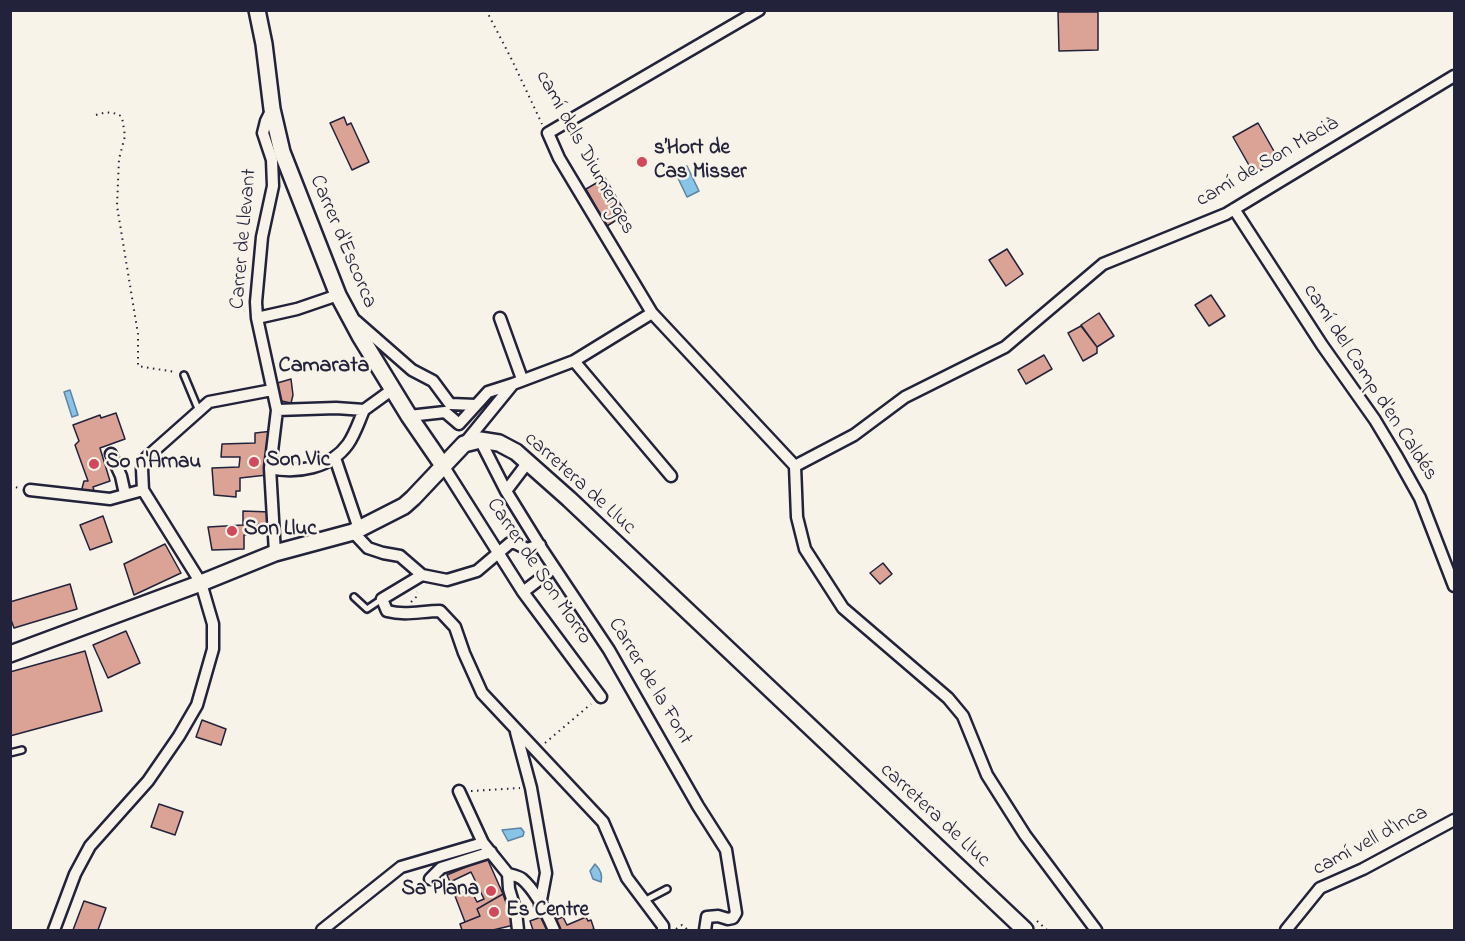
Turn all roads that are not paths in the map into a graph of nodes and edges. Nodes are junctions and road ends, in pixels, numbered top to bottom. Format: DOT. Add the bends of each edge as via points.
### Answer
graph roads {
  1 [pos="257,10"];
  2 [pos="759,10"];
  3 [pos="1455,76"];
  4 [pos="272,110"];
  5 [pos="1234,209"];
  6 [pos="338,295"];
  7 [pos="652,313"];
  8 [pos="348,314"];
  9 [pos="257,318"];
  10 [pos="500,318"];
  11 [pos="574,361"];
  12 [pos="184,375"];
  13 [pos="518,382"];
  14 [pos="393,389"];
  15 [pos="272,390"];
  16 [pos="476,405"];
  17 [pos="277,410"];
  18 [pos="364,410"];
  19 [pos="199,411"];
  20 [pos="409,416"];
  21 [pos="480,440"];
  22 [pos="464,444"];
  23 [pos="111,454"];
  24 [pos="335,458"];
  25 [pos="528,462"];
  26 [pos="795,466"];
  27 [pos="444,467"];
  28 [pos="270,468"];
  29 [pos="671,476"];
  30 [pos="30,490"];
  31 [pos="143,490"];
  32 [pos="506,491"];
  33 [pos="125,494"];
  34 [pos="356,530"];
  35 [pos="540,545"];
  36 [pos="275,553"];
  37 [pos="499,554"];
  38 [pos="548,573"];
  39 [pos="422,575"];
  40 [pos="201,583"];
  41 [pos="1455,586"];
  42 [pos="523,592"];
  43 [pos="354,597"];
  44 [pos="382,599"];
  45 [pos="10,654"];
  46 [pos="601,696"];
  47 [pos="516,729"];
  48 [pos="22,750"];
  49 [pos="10,753"];
  50 [pos="459,791"];
  51 [pos="1455,820"];
  52 [pos="483,843"];
  53 [pos="491,852"];
  54 [pos="508,874"];
  55 [pos="430,879"];
  56 [pos="667,889"];
  57 [pos="644,901"];
  58 [pos="540,904"];
  59 [pos="668,929"];
  60 [pos="54,930"];
  61 [pos="322,930"];
  62 [pos="518,930"];
  63 [pos="554,930"];
  64 [pos="705,930"];
  65 [pos="1025,930"];
  66 [pos="1096,930"];
  67 [pos="1286,930"];
  1 -- 4 [label="main road, Carrer d'Escorca"];
  2 -- 7 [label="street, camí dels Diumenges" via="548,133"];
  3 -- 5 [label="street, camí de Son Macià"];
  4 -- 6 [label="main road, Carrer d'Escorca" via="282,152"];
  4 -- 9 [label="street, Carrer de Llevant" via="263,133 272,160 273,186 262,237"];
  5 -- 26 [label="street, camí de Son Macià" via="1103,264 1005,347 904,397 854,435"];
  5 -- 41 [label="street, camí del Camp d'en Caldés" via="1396,455 1420,498"];
  6 -- 8 [label="main road, Carrer d'Escorca"];
  6 -- 9 [label="street"];
  7 -- 11 [label="street"];
  7 -- 26 [label="street, camí dels Diumenges"];
  8 -- 14 [label="main road, Carrer d'Escorca"];
  8 -- 16 [label="street" via="412,370 433,381 450,404"];
  9 -- 15 [label="street, Carrer de Llevant"];
  10 -- 13 [label="street"];
  11 -- 13 [label="street"];
  11 -- 29 [label="street"];
  12 -- 19 [label="lane"];
  13 -- 16 [label="street" via="488,392"];
  13 -- 22 [label="street"];
  14 -- 18 [label="street"];
  14 -- 20 [label="main road, Carrer d'Escorca"];
  15 -- 17 [label="street, Carrer de Llevant"];
  15 -- 19 [label="street" via="209,402"];
  16 -- 20 [label="street" via="459,424 445,412"];
  17 -- 18 [label="street"];
  17 -- 28 [label="street, Carrer de Llevant"];
  18 -- 24 [label="street" via="348,443"];
  19 -- 31 [label="street" via="147,457 142,469"];
  20 -- 27 [label="main road, Carrer d'Escorca"];
  21 -- 22 [label="main road"];
  21 -- 25 [label="main road, carretera de Lluc" via="499,443"];
  21 -- 32 [label="street, Carrer de la Font"];
  22 -- 27 [label="main road"];
  23 -- 33 [label="street"];
  24 -- 28 [label="street" via="287,472"];
  24 -- 34 [label="street"];
  25 -- 32 [label="street"];
  25 -- 65 [label="main road, carretera de Lluc"];
  26 -- 66 [label="street" via="796,517 805,549 843,608 948,698 963,716 987,775 1025,835"];
  27 -- 34 [label="main road" via="404,506"];
  27 -- 37 [label="street, Carrer de Son Morro"];
  28 -- 36 [label="street, Carrer de Llevant"];
  30 -- 33 [label="street" via="110,499"];
  31 -- 33 [label="street"];
  31 -- 40 [label="street"];
  32 -- 35 [label="street, Carrer de la Font"];
  34 -- 36 [label="main road"];
  34 -- 39 [label="street" via="368,548 400,556"];
  35 -- 37 [label="street" via="527,549 510,543"];
  35 -- 64 [label="street, Carrer de la Font" via="609,650 726,850 736,913 728,919 707,917"];
  36 -- 40 [label="main road"];
  37 -- 39 [label="street" via="477,571 447,580"];
  37 -- 42 [label="street, Carrer de Son Morro"];
  38 -- 42 [label="street"];
  39 -- 44 [label="street"];
  40 -- 45 [label="main road"];
  40 -- 60 [label="street" via="213,624 213,649 197,705 148,781 90,846"];
  42 -- 46 [label="street, Carrer de Son Morro"];
  43 -- 44 [label="lane" via="367,609"];
  44 -- 47 [label="street" via="387,611 404,615 440,611 455,627 482,693"];
  47 -- 57 [label="street" via="603,822 627,878"];
  47 -- 58 [label="street" via="546,873"];
  48 -- 49 [label="lane"];
  50 -- 52 [label="street"];
  51 -- 67 [label="street, camí vell d'Inca" via="1320,888"];
  52 -- 53 [label="street"];
  52 -- 61 [label="street" via="401,867"];
  53 -- 54 [label="street"];
  53 -- 55 [label="street" via="441,868"];
  54 -- 58 [label="street" via="521,878"];
  54 -- 62 [label="street"];
  56 -- 57 [label="lane"];
  57 -- 59 [label="street"];
  58 -- 63 [label="street"];
}
